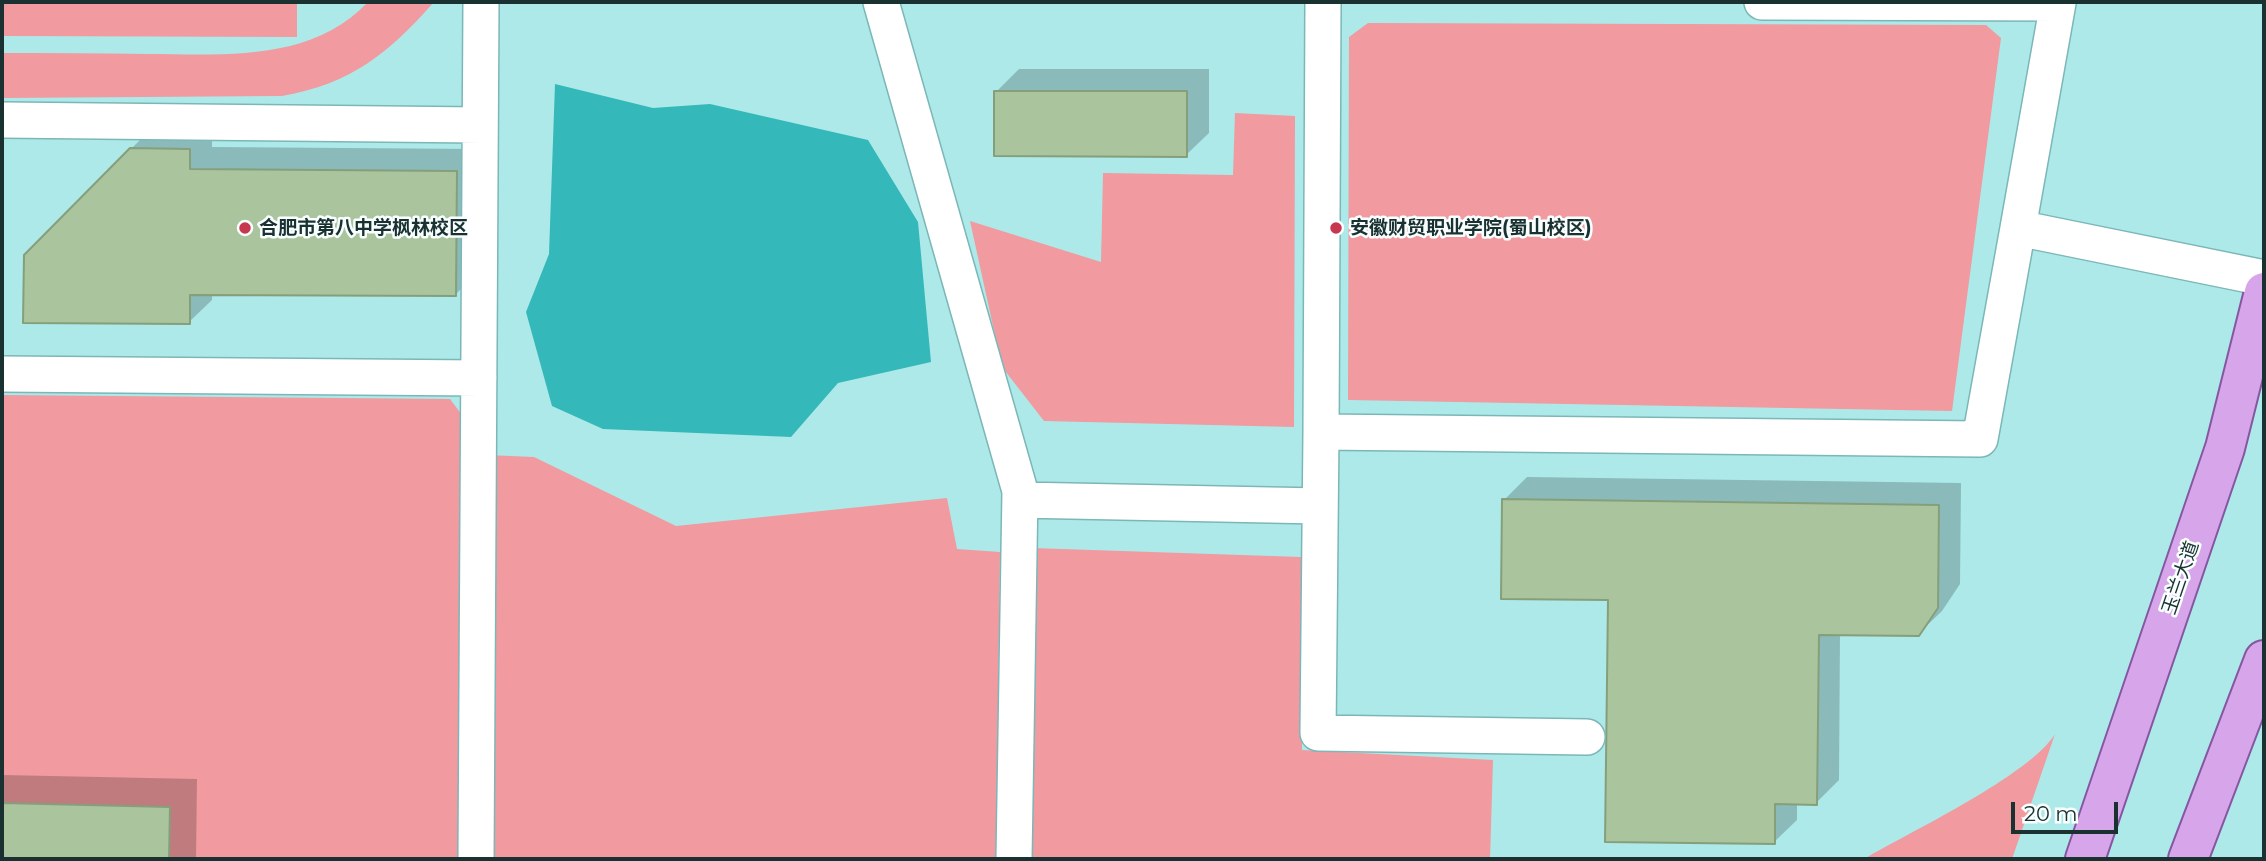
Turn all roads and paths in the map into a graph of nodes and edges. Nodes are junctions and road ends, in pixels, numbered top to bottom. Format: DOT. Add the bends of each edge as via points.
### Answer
graph roads {
  1 [pos="481,2"];
  2 [pos="881,2"];
  3 [pos="1323,2"];
  4 [pos="1762,2"];
  5 [pos="2,120"];
  6 [pos="480,125"];
  7 [pos="2018,228"];
  8 [pos="2264,278"];
  9 [pos="2264,292"];
  10 [pos="2,374"];
  11 [pos="479,378"];
  12 [pos="1321,432"];
  13 [pos="1020,500"];
  14 [pos="1320,506"];
  15 [pos="2264,660"];
  16 [pos="1587,737"];
  17 [pos="476,859"];
  18 [pos="1014,859"];
  19 [pos="2085,859"];
  20 [pos="2188,859"];
  1 -- 6 [label="lane"];
  2 -- 13 [label="lane"];
  3 -- 12 [label="lane"];
  4 -- 7 [label="lane" via="2058,3"];
  5 -- 6 [label="lane"];
  6 -- 11 [label="lane"];
  7 -- 8 [label="lane"];
  7 -- 12 [label="lane" via="1980,439"];
  9 -- 19 [label="main road, 玉兰大道" via="2225,448"];
  10 -- 11 [label="lane"];
  11 -- 17 [label="lane"];
  12 -- 14 [label="lane"];
  13 -- 14 [label="lane"];
  13 -- 18 [label="lane"];
  14 -- 16 [label="lane" via="1318,733"];
  15 -- 20 [label="main road"];
}
